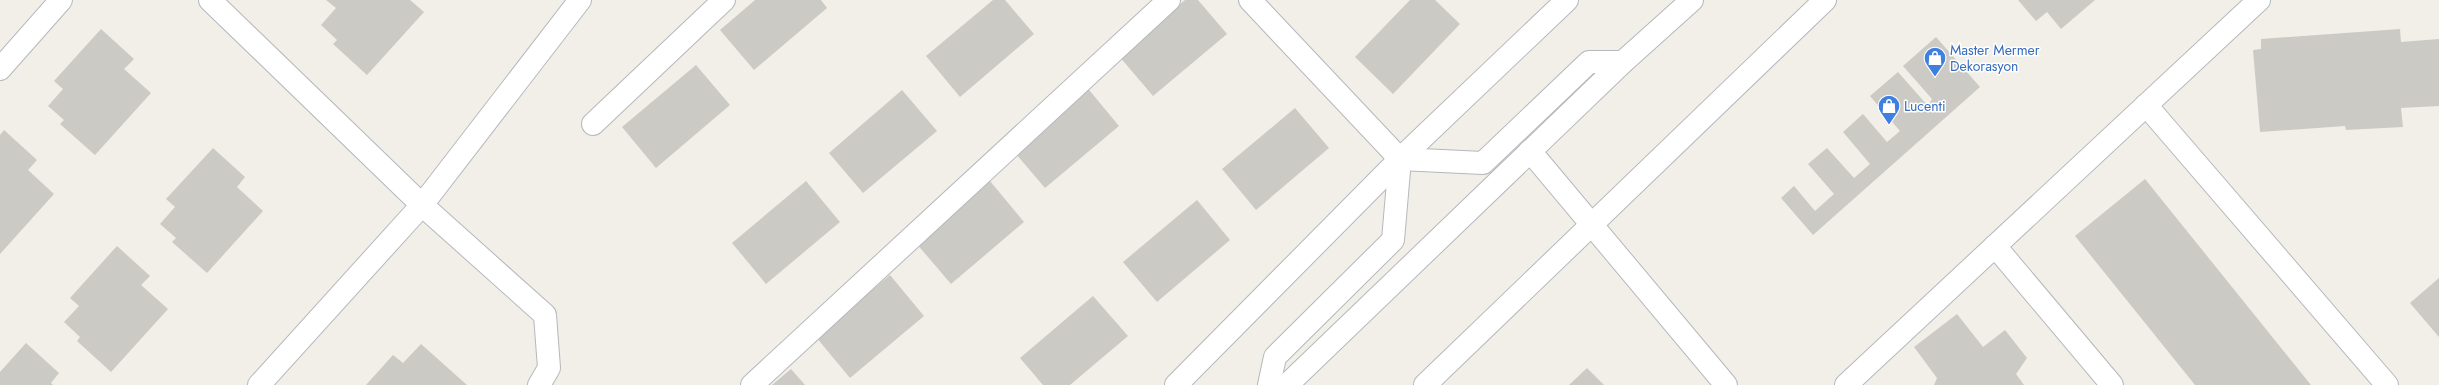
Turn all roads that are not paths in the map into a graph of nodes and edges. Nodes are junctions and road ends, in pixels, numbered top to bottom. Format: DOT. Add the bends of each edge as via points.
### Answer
graph roads {
  1 [pos="61,0"];
  2 [pos="210,0"];
  3 [pos="580,0"];
  4 [pos="724,0"];
  5 [pos="1169,0"];
  6 [pos="1250,0"];
  7 [pos="1567,0"];
  8 [pos="1692,0"];
  9 [pos="1824,0"];
  10 [pos="2259,0"];
  11 [pos="1623,62"];
  12 [pos="0,69"];
  13 [pos="2146,105"];
  14 [pos="593,124"];
  15 [pos="1530,151"];
  16 [pos="1400,159"];
  17 [pos="422,205"];
  18 [pos="1592,225"];
  19 [pos="1995,246"];
  20 [pos="259,385"];
  21 [pos="539,385"];
  22 [pos="752,385"];
  23 [pos="1176,385"];
  24 [pos="1269,385"];
  25 [pos="1287,385"];
  26 [pos="1425,385"];
  27 [pos="1726,385"];
  28 [pos="1846,385"];
  29 [pos="2112,385"];
  30 [pos="2387,385"];
  1 -- 12 [label="street"];
  2 -- 17 [label="street"];
  3 -- 17 [label="street"];
  4 -- 14 [label="street"];
  5 -- 22 [label="street"];
  6 -- 16 [label="street"];
  7 -- 16 [label="street"];
  8 -- 11 [label="street"];
  9 -- 18 [label="street"];
  10 -- 13 [label="street"];
  11 -- 15 [label="street"];
  11 -- 16 [label="street" via="1589,62 1483,163"];
  13 -- 19 [label="street"];
  13 -- 30 [label="street"];
  15 -- 18 [label="street"];
  15 -- 25 [label="street"];
  16 -- 23 [label="street"];
  16 -- 24 [label="street" via="1393,240 1275,357"];
  17 -- 20 [label="street"];
  17 -- 21 [label="street" via="545,315 549,368"];
  18 -- 26 [label="street"];
  18 -- 27 [label="street"];
  19 -- 28 [label="street"];
  19 -- 29 [label="street"];
}
